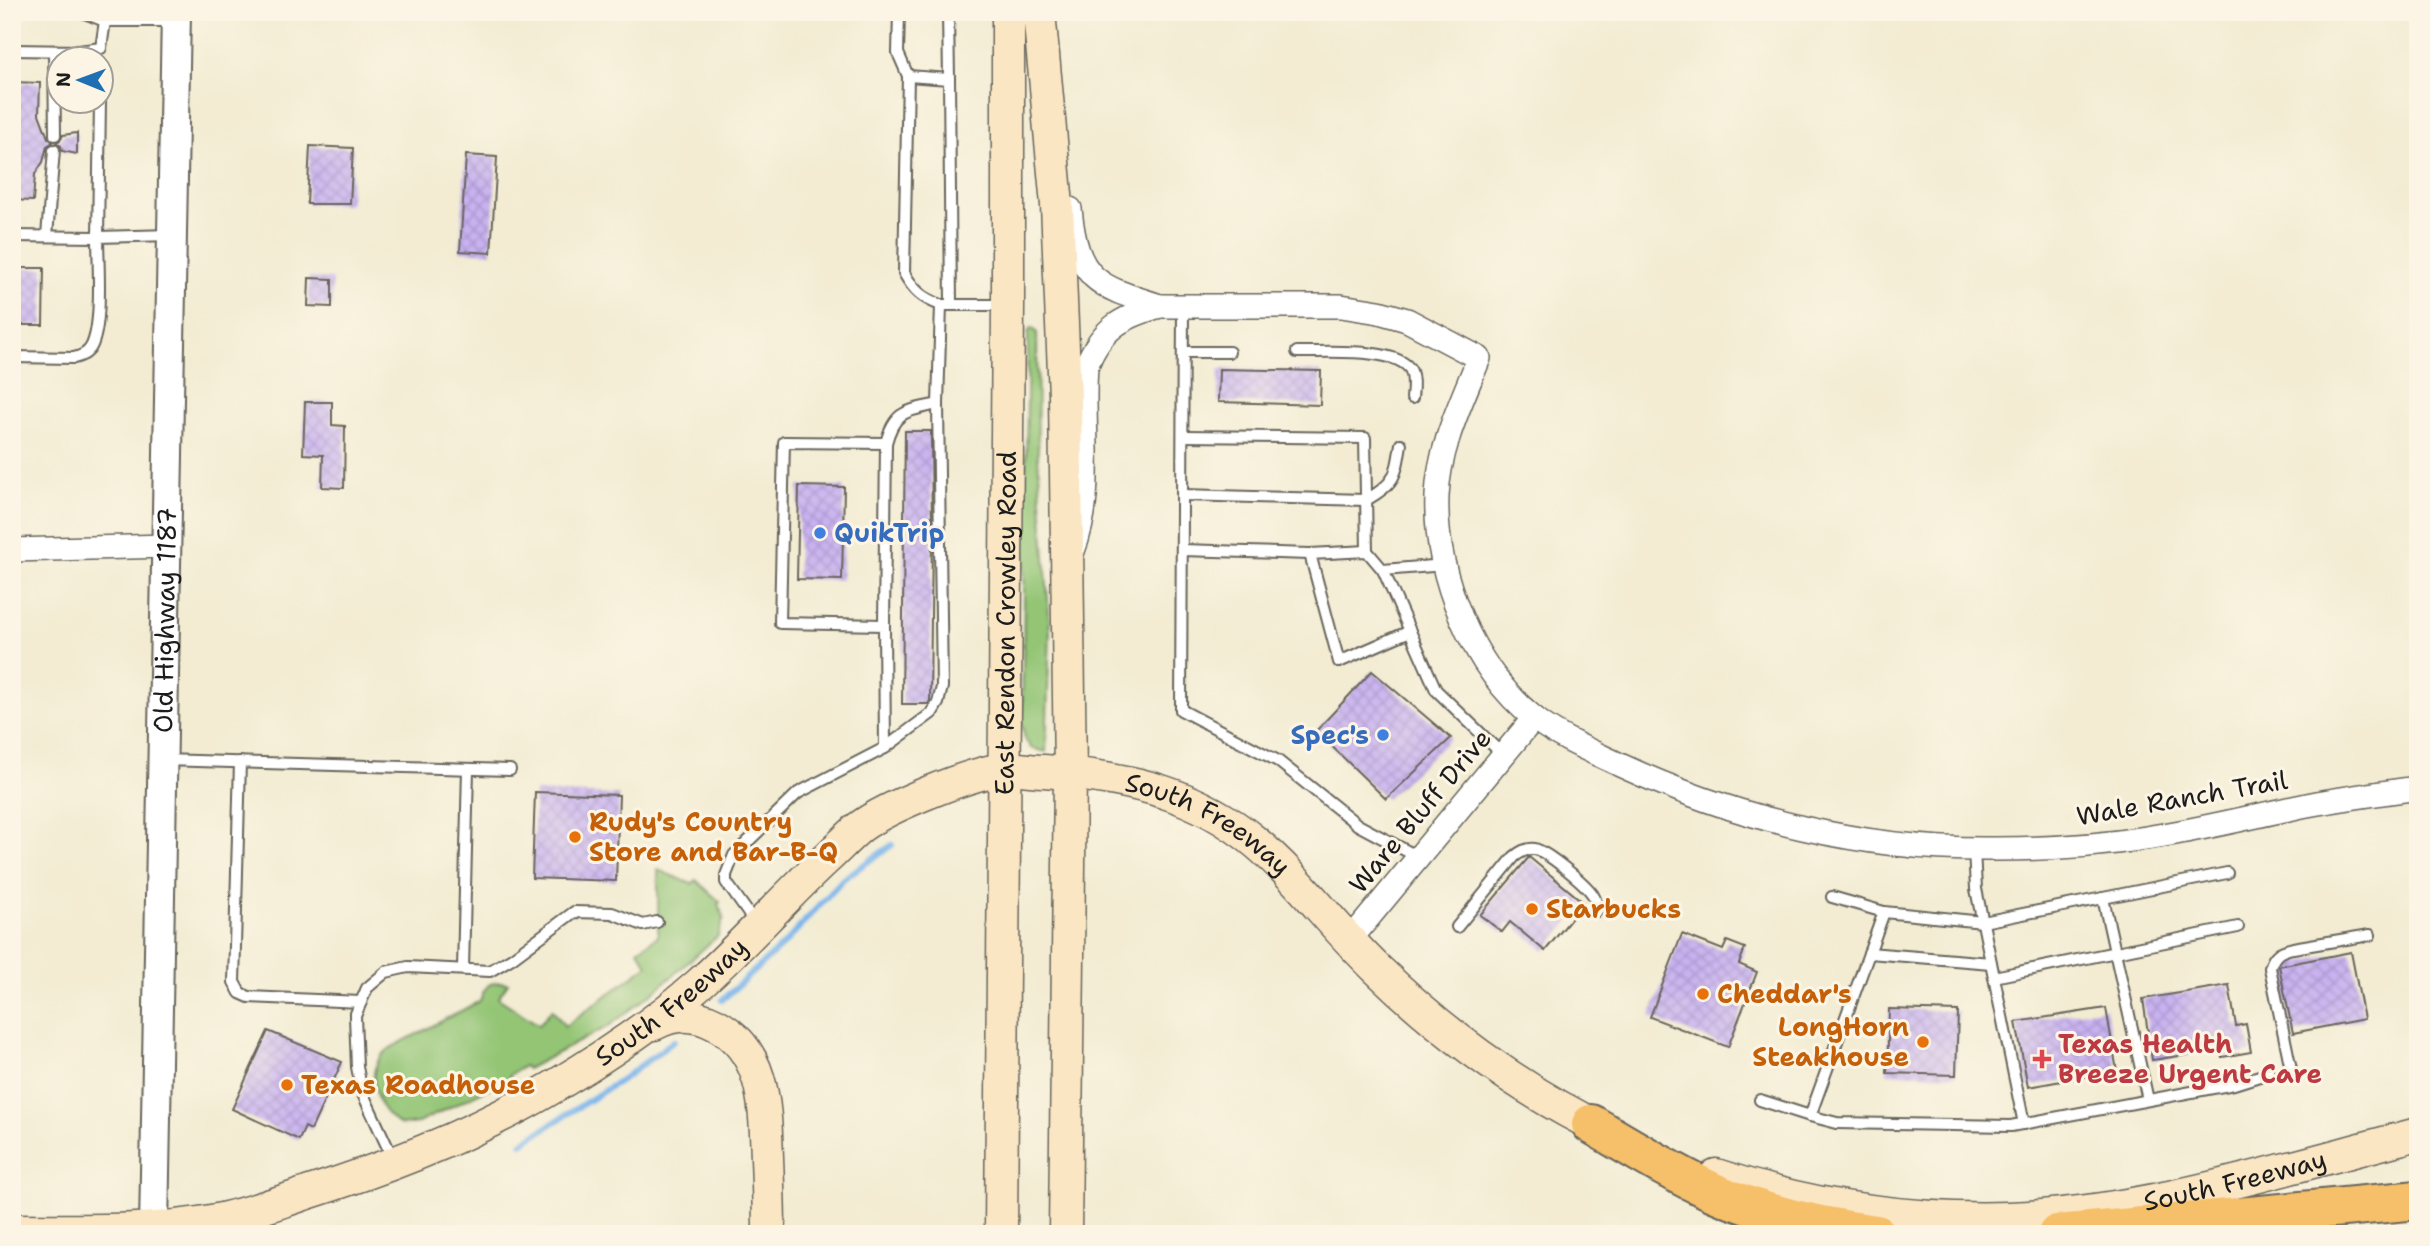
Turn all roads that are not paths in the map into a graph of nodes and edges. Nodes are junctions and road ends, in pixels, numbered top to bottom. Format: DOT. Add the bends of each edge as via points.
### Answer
graph roads {
  1 [pos="82,12"];
  2 [pos="899,12"];
  3 [pos="948,12"];
  4 [pos="1008,12"];
  5 [pos="1039,12"];
  6 [pos="105,17"];
  7 [pos="176,17"];
  8 [pos="102,46"];
  9 [pos="12,50"];
  10 [pos="46,51"];
  11 [pos="908,76"];
  12 [pos="949,79"];
  13 [pos="1048,108"];
  14 [pos="55,116"];
  15 [pos="100,116"];
  16 [pos="55,135"];
  17 [pos="54,150"];
  18 [pos="173,235"];
  19 [pos="12,236"];
  20 [pos="47,236"];
  21 [pos="99,237"];
  22 [pos="946,305"];
  23 [pos="1008,305"];
  24 [pos="1062,306"];
  25 [pos="1172,306"];
  26 [pos="1183,352"];
  27 [pos="1229,352"];
  28 [pos="1297,352"];
  29 [pos="12,357"];
  30 [pos="1412,398"];
  31 [pos="939,404"];
  32 [pos="1183,436"];
  33 [pos="887,443"];
  34 [pos="1401,444"];
  35 [pos="1183,495"];
  36 [pos="1366,500"];
  37 [pos="168,546"];
  38 [pos="12,550"];
  39 [pos="1182,550"];
  40 [pos="1367,551"];
  41 [pos="1310,554"];
  42 [pos="1445,565"];
  43 [pos="1067,566"];
  44 [pos="1383,570"];
  45 [pos="884,625"];
  46 [pos="1410,631"];
  47 [pos="1534,718"];
  48 [pos="885,748"];
  49 [pos="1503,755"];
  50 [pos="163,760"];
  51 [pos="240,762"];
  52 [pos="468,769"];
  53 [pos="1004,769"];
  54 [pos="510,770"];
  55 [pos="1070,773"];
  56 [pos="2418,789"];
  57 [pos="1974,849"];
  58 [pos="1418,857"];
  59 [pos="2227,873"];
  60 [pos="1832,897"];
  61 [pos="2103,898"];
  62 [pos="1597,911"];
  63 [pos="1884,912"];
  64 [pos="657,922"];
  65 [pos="1983,922"];
  66 [pos="758,926"];
  67 [pos="2238,926"];
  68 [pos="1457,927"];
  69 [pos="2370,935"];
  70 [pos="1350,940"];
  71 [pos="1869,953"];
  72 [pos="2115,953"];
  73 [pos="1991,963"];
  74 [pos="463,969"];
  75 [pos="1994,976"];
  76 [pos="361,1002"];
  77 [pos="644,1028"];
  78 [pos="2291,1069"];
  79 [pos="2269,1073"];
  80 [pos="1760,1100"];
  81 [pos="2148,1100"];
  82 [pos="1810,1116"];
  83 [pos="1591,1124"];
  84 [pos="2024,1124"];
  85 [pos="2418,1134"];
  86 [pos="395,1164"];
  87 [pos="2418,1200"];
  88 [pos="769,1221"];
  89 [pos="154,1229"];
  90 [pos="12,1230"];
  91 [pos="1001,1234"];
  92 [pos="1065,1234"];
  93 [pos="1877,1234"];
  94 [pos="2057,1234"];
  1 -- 6 [label="lane"];
  2 -- 11 [label="lane" via="898,53"];
  3 -- 12 [label="lane"];
  4 -- 23 [label="main road, East Rendon Crowley Road"];
  5 -- 13 [label="main road"];
  6 -- 7 [label="lane"];
  6 -- 8 [label="lane"];
  7 -- 18 [label="street, Old Highway 1187"];
  9 -- 10 [label="lane"];
  11 -- 12 [label="lane"];
  11 -- 22 [label="lane" via="904,273 913,290"];
  12 -- 22 [label="lane"];
  13 -- 24 [label="main road"];
  13 -- 25 [label="street" via="1067,173 1079,256 1103,285"];
  14 -- 16 [label="lane"];
  15 -- 21 [label="lane"];
  17 -- 20 [label="lane"];
  18 -- 21 [label="lane"];
  18 -- 37 [label="street, Old Highway 1187"];
  19 -- 20 [label="lane"];
  20 -- 21 [label="lane"];
  21 -- 29 [label="lane" via="97,327 91,347 74,358"];
  22 -- 23 [label="lane"];
  22 -- 31 [label="lane"];
  23 -- 24 [label="main road"];
  23 -- 53 [label="main road, East Rendon Crowley Road"];
  24 -- 43 [label="main road"];
  25 -- 26 [label="lane"];
  25 -- 42 [label="street, Wale Ranch Trail" via="1341,306 1379,312 1407,320 1479,358 1446,440 1437,496"];
  25 -- 43 [label="street" via="1134,314 1109,329 1094,347 1086,367 1085,507"];
  26 -- 27 [label="lane"];
  26 -- 32 [label="lane"];
  28 -- 30 [label="lane" via="1399,358 1410,369"];
  31 -- 33 [label="lane" via="904,412 890,428"];
  31 -- 48 [label="lane" via="943,687 932,713"];
  32 -- 35 [label="lane"];
  32 -- 36 [label="lane" via="1365,438"];
  33 -- 45 [label="lane"];
  33 -- 45 [label="lane" via="784,442 780,623"];
  34 -- 36 [label="lane" via="1393,482"];
  35 -- 36 [label="lane"];
  35 -- 39 [label="lane"];
  36 -- 40 [label="lane"];
  37 -- 38 [label="street"];
  37 -- 50 [label="street, Old Highway 1187"];
  39 -- 41 [label="lane"];
  39 -- 58 [label="lane" via="1181,710 1278,761 1357,825"];
  40 -- 41 [label="lane"];
  40 -- 44 [label="lane"];
  41 -- 46 [label="lane" via="1339,662"];
  42 -- 44 [label="lane"];
  42 -- 47 [label="street, Wale Ranch Trail" via="1475,649 1501,685"];
  43 -- 55 [label="main road"];
  44 -- 46 [label="lane"];
  45 -- 48 [label="lane"];
  46 -- 49 [label="lane" via="1436,690"];
  47 -- 49 [label="street, Ware Bluff Drive"];
  47 -- 57 [label="street, Wale Ranch Trail" via="1576,745 1639,774 1740,811 1853,839"];
  48 -- 66 [label="lane" via="798,793 734,855 726,882"];
  49 -- 58 [label="street, Ware Bluff Drive"];
  50 -- 51 [label="lane"];
  50 -- 89 [label="street, Old Highway 1187"];
  51 -- 52 [label="lane"];
  51 -- 76 [label="lane" via="234,982 240,993 249,997"];
  52 -- 54 [label="lane"];
  52 -- 74 [label="lane"];
  53 -- 55 [label="main road, South Freeway"];
  53 -- 66 [label="main road, South Freeway" via="908,802 862,827"];
  53 -- 91 [label="main road, East Rendon Crowley Road"];
  55 -- 70 [label="main road, South Freeway" via="1167,793 1237,827 1269,852"];
  55 -- 92 [label="main road"];
  56 -- 57 [label="street, Wale Ranch Trail" via="2344,798 2146,838"];
  57 -- 65 [label="lane"];
  58 -- 70 [label="street, Ware Bluff Drive"];
  59 -- 61 [label="lane"];
  60 -- 63 [label="lane"];
  61 -- 65 [label="lane"];
  61 -- 72 [label="lane"];
  62 -- 68 [label="lane" via="1589,890 1546,855 1530,849 1514,857"];
  63 -- 65 [label="lane"];
  63 -- 71 [label="lane"];
  64 -- 74 [label="lane" via="643,925 612,912 574,912 490,971"];
  65 -- 73 [label="lane"];
  66 -- 77 [label="main road, South Freeway" via="700,983"];
  67 -- 72 [label="lane"];
  69 -- 78 [label="lane" via="2293,948 2273,957 2270,968"];
  70 -- 83 [label="main road, South Freeway" via="1461,1041"];
  71 -- 73 [label="lane"];
  71 -- 82 [label="lane"];
  72 -- 75 [label="lane"];
  72 -- 81 [label="lane"];
  73 -- 75 [label="lane"];
  74 -- 76 [label="lane" via="408,967 386,972 366,988"];
  75 -- 84 [label="lane"];
  76 -- 86 [label="lane" via="355,1016 359,1080"];
  77 -- 86 [label="main road, South Freeway" via="554,1087"];
  77 -- 88 [label="main road" via="689,1015 719,1026 741,1046 758,1075 765,1100"];
  79 -- 81 [label="lane"];
  80 -- 82 [label="lane"];
  81 -- 84 [label="lane"];
  82 -- 84 [label="lane" via="1837,1123"];
  83 -- 85 [label="main road, South Freeway" via="1746,1185 1847,1207 1944,1218 2009,1218 2130,1203 2230,1183"];
  83 -- 93 [label="highway" via="1717,1193 1807,1223"];
  86 -- 89 [label="main road, South Freeway" via="220,1220"];
  87 -- 94 [label="highway"];
  89 -- 90 [label="main road, South Freeway"];
}
